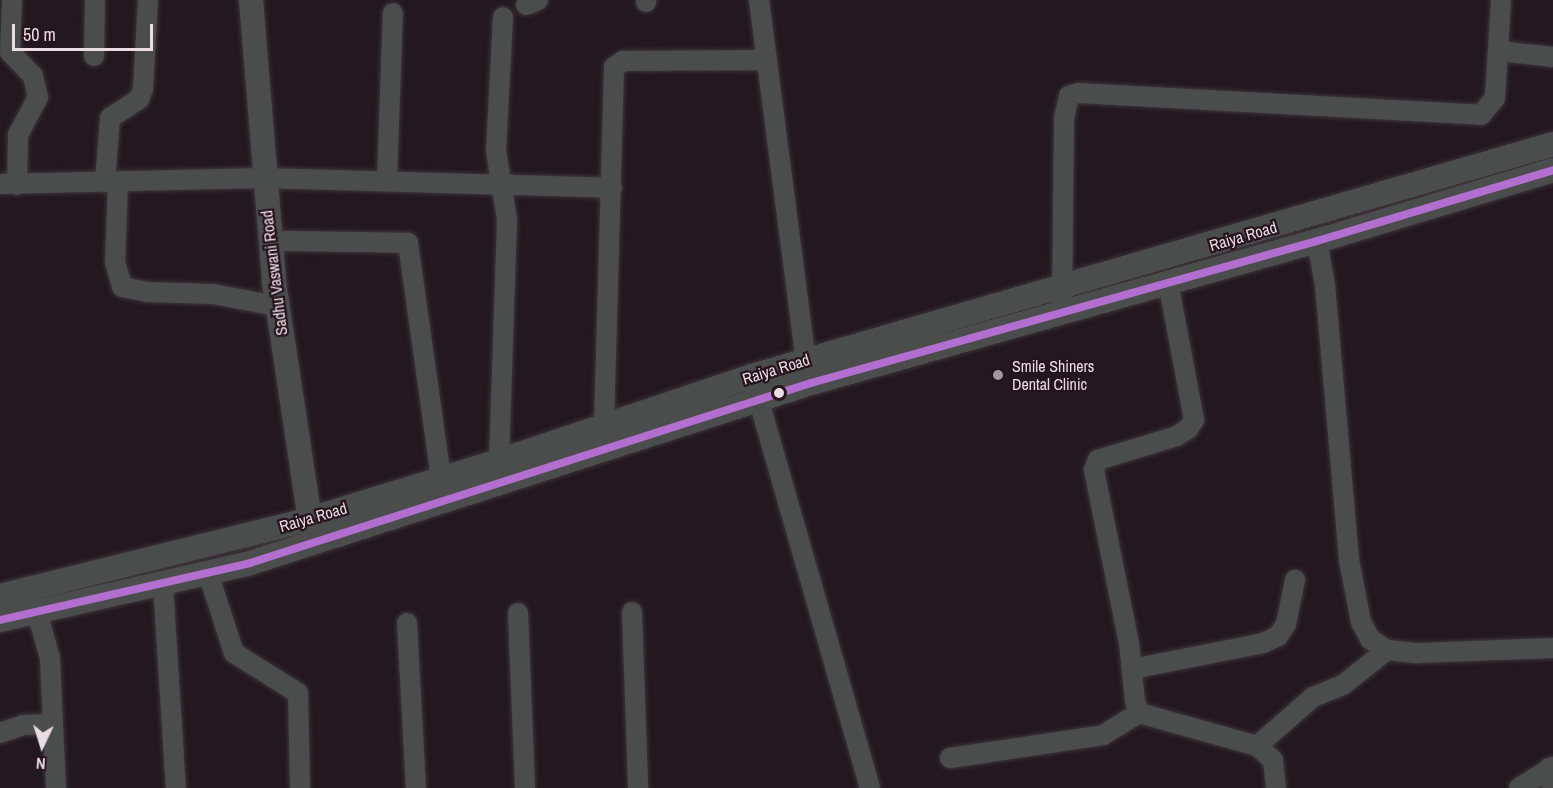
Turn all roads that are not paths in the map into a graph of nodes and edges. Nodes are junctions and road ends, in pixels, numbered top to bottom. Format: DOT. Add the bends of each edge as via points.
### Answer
graph roads {
  1 [pos="12,0"];
  2 [pos="95,0"];
  3 [pos="148,0"];
  4 [pos="251,0"];
  5 [pos="759,0"];
  6 [pos="1501,0"];
  7 [pos="393,13"];
  8 [pos="503,17"];
  9 [pos="1498,51"];
  10 [pos="94,56"];
  11 [pos="1553,57"];
  12 [pos="765,60"];
  13 [pos="1553,144"];
  14 [pos="1553,170"];
  15 [pos="263,178"];
  16 [pos="387,181"];
  17 [pos="111,182"];
  18 [pos="8,184"];
  19 [pos="502,184"];
  20 [pos="612,188"];
  21 [pos="285,241"];
  22 [pos="1317,241"];
  23 [pos="1168,282"];
  24 [pos="1061,300"];
  25 [pos="277,306"];
  26 [pos="806,360"];
  27 [pos="752,376"];
  28 [pos="759,399"];
  29 [pos="604,426"];
  30 [pos="499,461"];
  31 [pos="441,479"];
  32 [pos="307,520"];
  33 [pos="316,544"];
  34 [pos="208,573"];
  35 [pos="1295,580"];
  36 [pos="163,584"];
  37 [pos="0,596"];
  38 [pos="37,612"];
  39 [pos="632,612"];
  40 [pos="518,613"];
  41 [pos="0,620"];
  42 [pos="407,623"];
  43 [pos="1553,648"];
  44 [pos="1387,650"];
  45 [pos="1132,669"];
  46 [pos="1139,713"];
  47 [pos="52,724"];
  48 [pos="0,733"];
  49 [pos="1257,746"];
  50 [pos="950,758"];
  51 [pos="1551,767"];
  52 [pos="56,788"];
  53 [pos="176,788"];
  54 [pos="300,788"];
  55 [pos="416,788"];
  56 [pos="525,788"];
  57 [pos="638,788"];
  58 [pos="870,788"];
  59 [pos="1276,788"];
  60 [pos="1519,788"];
  61 [pos="1552,788"];
  1 -- 18 [label="street" via="10,52 33,76 38,97 18,135"];
  2 -- 10 [label="street"];
  3 -- 17 [label="street" via="143,88 139,99 110,118"];
  4 -- 15 [label="street, Sadhu Vaswani Road"];
  5 -- 12 [label="street"];
  6 -- 9 [label="street"];
  7 -- 16 [label="street"];
  8 -- 19 [label="street" via="496,151"];
  9 -- 11 [label="street"];
  9 -- 24 [label="street" via="1495,98 1481,115 1469,117 1078,93 1069,96 1064,118"];
  12 -- 20 [label="street" via="623,61 614,66"];
  12 -- 26 [label="street"];
  13 -- 24 [label="street, Raiya Road"];
  14 -- 22 [label="street, Raiya Road"];
  15 -- 16 [label="street"];
  15 -- 17 [label="street"];
  15 -- 25 [label="street, Sadhu Vaswani Road"];
  16 -- 19 [label="street"];
  17 -- 18 [label="street"];
  17 -- 25 [label="street" via="115,262 122,287 147,292 213,294"];
  19 -- 20 [label="street"];
  19 -- 30 [label="street" via="507,219"];
  20 -- 29 [label="street"];
  21 -- 31 [label="street" via="408,243"];
  22 -- 23 [label="street, Raiya Road"];
  22 -- 44 [label="street" via="1325,285 1349,560 1361,622 1370,639"];
  23 -- 24 [label="street, Raiya Road"];
  23 -- 45 [label="street" via="1194,420 1177,436 1098,460 1094,470"];
  24 -- 26 [label="street, Raiya Road"];
  24 -- 28 [label="street, Raiya Road"];
  25 -- 32 [label="street, Sadhu Vaswani Road"];
  26 -- 27 [label="street, Raiya Road"];
  27 -- 28 [label="street"];
  27 -- 29 [label="street, Raiya Road"];
  28 -- 33 [label="street, Raiya Road"];
  28 -- 58 [label="street"];
  29 -- 30 [label="street, Raiya Road"];
  30 -- 31 [label="street, Raiya Road"];
  31 -- 32 [label="street, Raiya Road"];
  32 -- 33 [label="street, Sadhu Vaswani Road"];
  32 -- 37 [label="street, Raiya Road"];
  33 -- 34 [label="street, Raiya Road"];
  34 -- 36 [label="street, Raiya Road"];
  34 -- 54 [label="street" via="234,652 298,693"];
  35 -- 45 [label="street" via="1286,624 1278,636 1263,643"];
  36 -- 38 [label="street, Raiya Road"];
  36 -- 53 [label="street"];
  38 -- 41 [label="street, Raiya Road"];
  38 -- 47 [label="street" via="50,658"];
  39 -- 57 [label="street"];
  40 -- 56 [label="street"];
  42 -- 55 [label="street"];
  43 -- 44 [label="street" via="1418,653"];
  44 -- 49 [label="street" via="1343,685 1313,697"];
  45 -- 46 [label="street"];
  46 -- 49 [label="street"];
  46 -- 50 [label="street" via="1103,735"];
  47 -- 48 [label="street" via="23,725"];
  47 -- 52 [label="street"];
  49 -- 59 [label="street" via="1273,760"];
  51 -- 60 [label="street"];
  51 -- 61 [label="street"];
}
